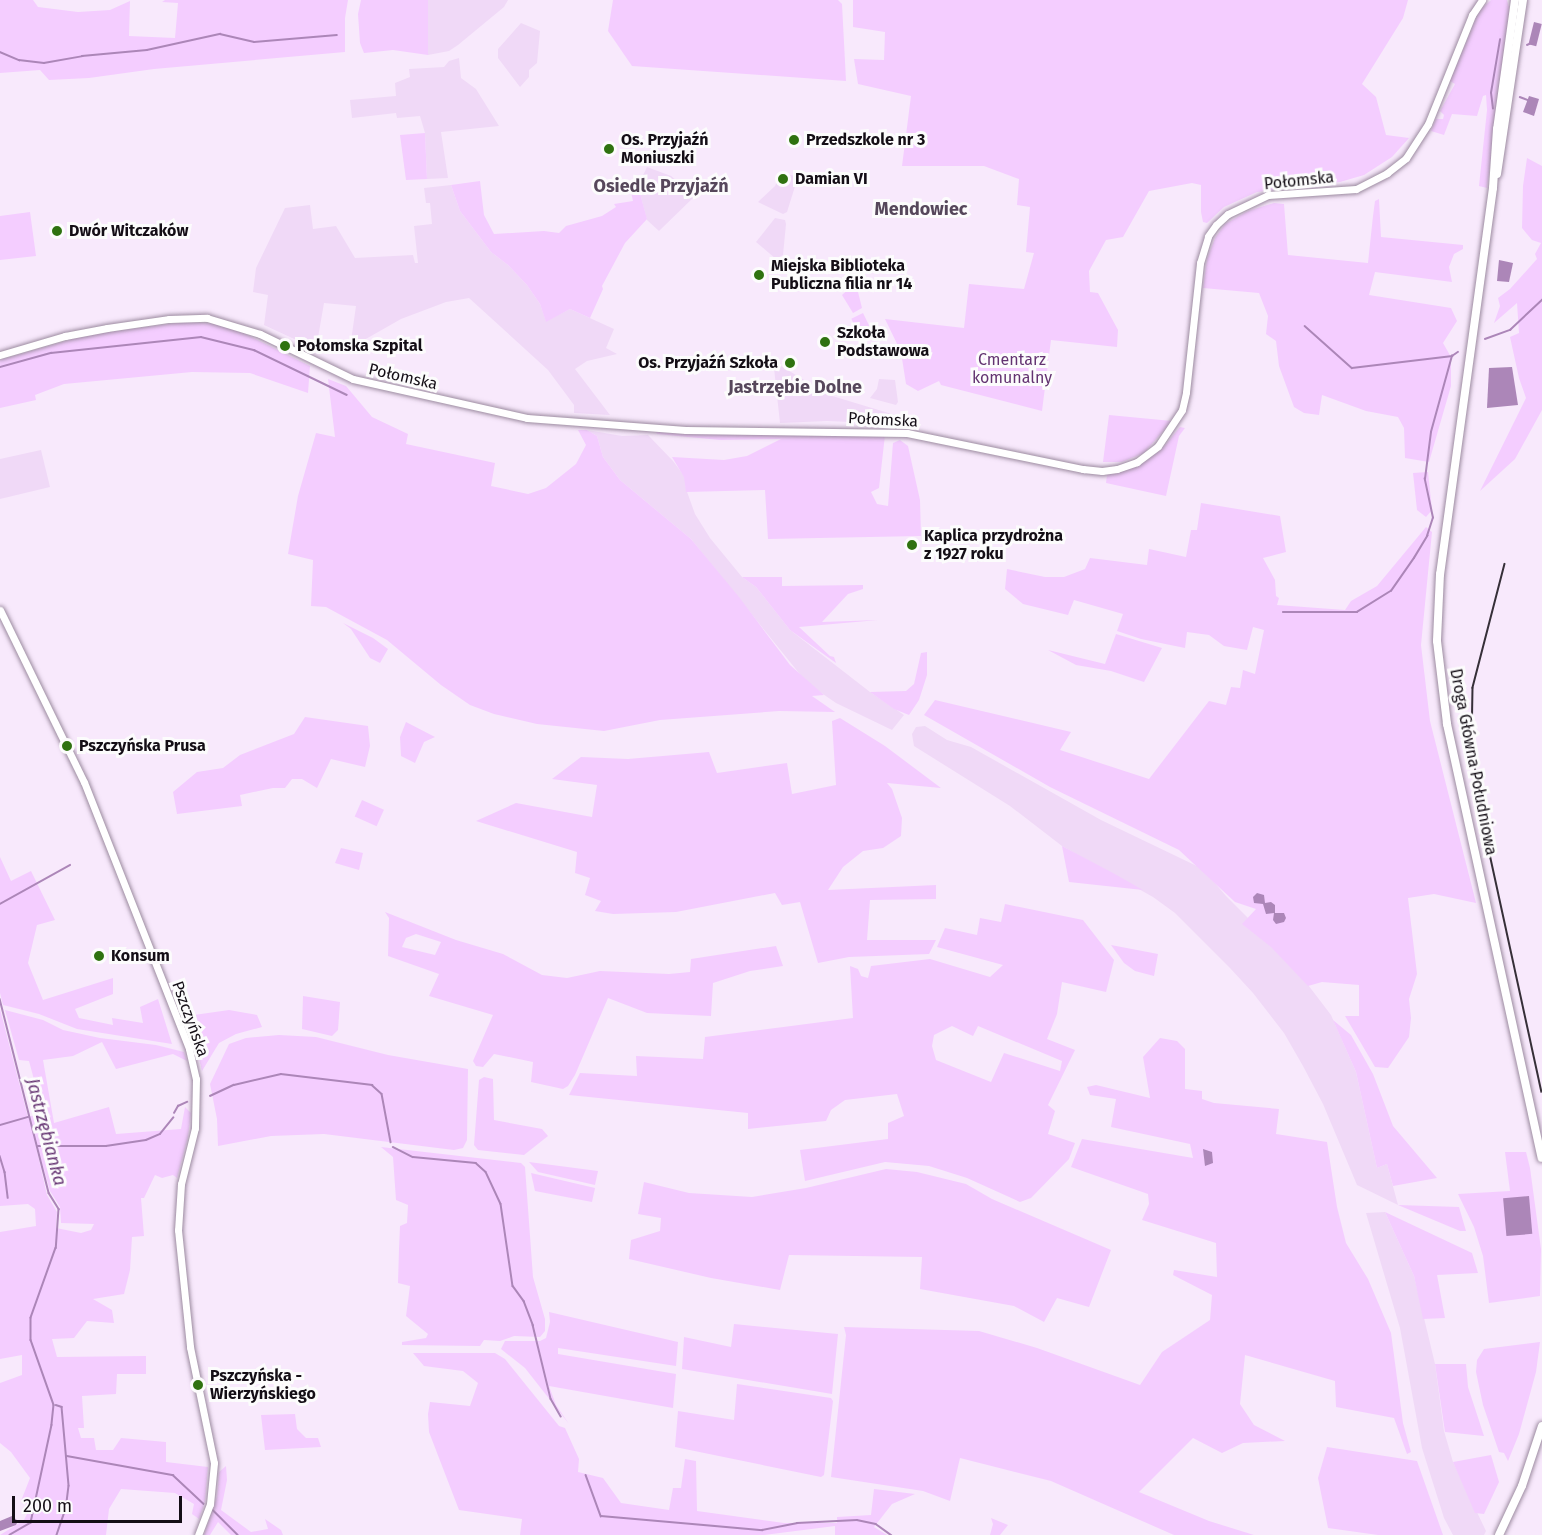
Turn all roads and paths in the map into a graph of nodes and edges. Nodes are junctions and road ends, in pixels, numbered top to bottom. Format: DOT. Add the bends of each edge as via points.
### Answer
graph roads {
  1 [pos="1482,0"];
  2 [pos="1515,0"];
  3 [pos="1523,0"];
  4 [pos="1493,188"];
  5 [pos="0,355"];
  6 [pos="0,610"];
  7 [pos="1542,1158"];
  8 [pos="1542,1426"];
  9 [pos="198,1535"];
  10 [pos="1499,1535"];
  1 -- 5 [label="street, Połomska" via="1472,15 1428,124 1406,158 1356,189 1268,195 1228,214 1216,225 1208,236 1200,263 1182,411 1158,446 1137,462 1117,469 1083,469 907,433 686,430 527,418 353,379 260,334 207,318 107,328"];
  2 -- 4 [label="main road, Droga Główna Południowa"];
  3 -- 4 [label="main road, Droga Główna Południowa"];
  4 -- 7 [label="main road, Droga Główna Południowa" via="1441,564 1437,640 1447,724"];
  6 -- 9 [label="street, Pszczyńska" via="84,782 189,1048 196,1079 195,1128 181,1184 178,1230 190,1347 214,1462 210,1504"];
  8 -- 10 [label="main road" via="1525,1478"];
}
